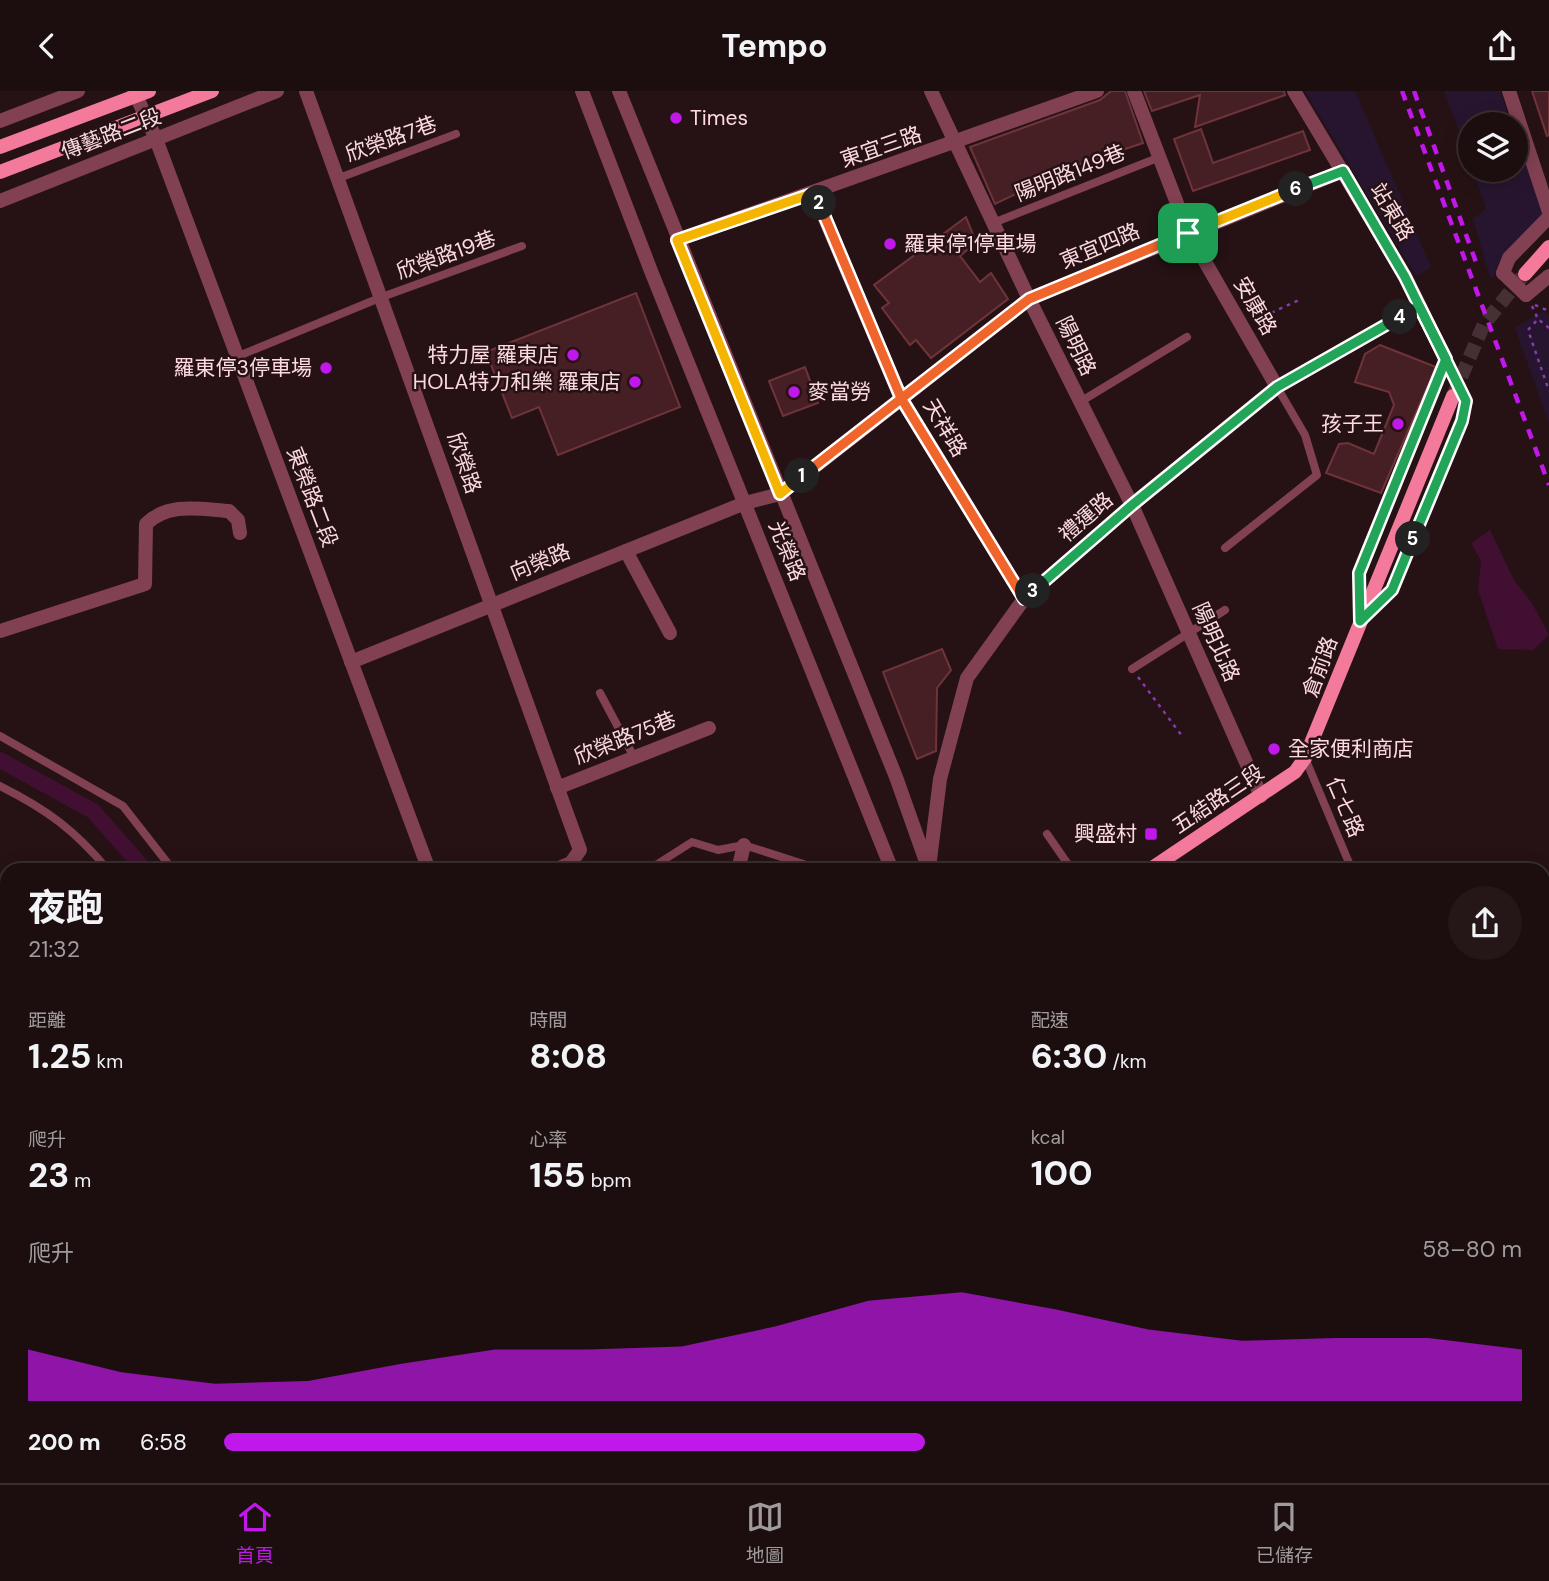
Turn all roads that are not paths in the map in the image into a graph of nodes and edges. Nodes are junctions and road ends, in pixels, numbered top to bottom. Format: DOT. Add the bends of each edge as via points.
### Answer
graph roads {
  1 [pos="78,91"];
  2 [pos="212,91"];
  3 [pos="277,91"];
  4 [pos="306,91"];
  5 [pos="582,91"];
  6 [pos="619,91"];
  7 [pos="931,91"];
  8 [pos="1097,91"];
  9 [pos="1135,91"];
  10 [pos="1294,91"];
  11 [pos="1509,91"];
  12 [pos="140,93"];
  13 [pos="145,117"];
  14 [pos="0,121"];
  15 [pos="456,134"];
  16 [pos="156,139"];
  17 [pos="956,143"];
  18 [pos="0,147"];
  19 [pos="1160,157"];
  20 [pos="1343,171"];
  21 [pos="0,172"];
  22 [pos="339,178"];
  23 [pos="814,193"];
  24 [pos="0,201"];
  25 [pos="1549,212"];
  26 [pos="1549,218"];
  27 [pos="993,223"];
  28 [pos="1188,233"];
  29 [pos="677,240"];
  30 [pos="522,246"];
  31 [pos="1549,247"];
  32 [pos="1525,274"];
  33 [pos="1549,276"];
  34 [pos="382,297"];
  35 [pos="1029,299"];
  36 [pos="1419,306"];
  37 [pos="1187,337"];
  38 [pos="236,357"];
  39 [pos="1446,359"];
  40 [pos="1277,387"];
  41 [pos="1453,396"];
  42 [pos="901,398"];
  43 [pos="1080,402"];
  44 [pos="780,494"];
  45 [pos="745,503"];
  46 [pos="1132,505"];
  47 [pos="240,533"];
  48 [pos="1225,548"];
  49 [pos="626,551"];
  50 [pos="1024,599"];
  51 [pos="491,605"];
  52 [pos="1226,610"];
  53 [pos="1360,621"];
  54 [pos="0,631"];
  55 [pos="670,633"];
  56 [pos="1189,633"];
  57 [pos="351,662"];
  58 [pos="1132,669"];
  59 [pos="600,693"];
  60 [pos="709,728"];
  61 [pos="0,736"];
  62 [pos="634,757"];
  63 [pos="1305,758"];
  64 [pos="0,786"];
  65 [pos="557,788"];
  66 [pos="1261,796"];
  67 [pos="1047,834"];
  68 [pos="744,845"];
  69 [pos="102,863"];
  70 [pos="168,863"];
  71 [pos="426,863"];
  72 [pos="571,863"];
  73 [pos="659,863"];
  74 [pos="740,863"];
  75 [pos="800,863"];
  76 [pos="889,863"];
  77 [pos="927,863"];
  78 [pos="930,863"];
  79 [pos="1067,863"];
  80 [pos="1160,863"];
  81 [pos="1349,863"];
  1 -- 14 [label="street"];
  2 -- 13 [label="main road, 傳藝路二段"];
  3 -- 16 [label="street, 傳藝路二段"];
  4 -- 22 [label="street, 欣榮路"];
  5 -- 45 [label="street, 光榮路"];
  6 -- 29 [label="street, 光榮路"];
  7 -- 17 [label="street, 陽明路"];
  8 -- 17 [label="street, 東宜三路"];
  9 -- 19 [label="street, 安康路"];
  10 -- 20 [label="street, 站東路"];
  11 -- 25 [label="street"];
  12 -- 13 [label="street, 東榮路二段"];
  12 -- 18 [label="main road, 傳藝路二段"];
  13 -- 16 [label="street, 東榮路二段"];
  13 -- 21 [label="main road, 傳藝路二段"];
  15 -- 22 [label="lane, 欣榮路7巷"];
  16 -- 24 [label="street, 傳藝路二段"];
  16 -- 38 [label="street, 東榮路二段"];
  17 -- 23 [label="street, 東宜三路"];
  17 -- 27 [label="street, 陽明路"];
  19 -- 27 [label="lane, 陽明路149巷"];
  19 -- 28 [label="street, 安康路"];
  20 -- 28 [label="street, 東宜四路"];
  20 -- 36 [label="street, 站東路"];
  22 -- 34 [label="street, 欣榮路"];
  23 -- 29 [label="street, 東宜三路"];
  23 -- 42 [label="street, 天祥路"];
  26 -- 33 [label="street, bridge" via="1509,258 1503,273 1529,300"];
  27 -- 35 [label="street, 陽明路"];
  28 -- 35 [label="street, 東宜四路"];
  28 -- 40 [label="street, 安康路"];
  29 -- 44 [label="street, 光榮路"];
  30 -- 34 [label="lane, 欣榮路19巷"];
  31 -- 32 [label="main road"];
  34 -- 38 [label="lane, 欣榮路19巷"];
  34 -- 51 [label="street, 欣榮路"];
  35 -- 42 [label="street, 東宜四路"];
  35 -- 43 [label="street, 陽明路"];
  36 -- 39 [label="street, 站東路"];
  36 -- 40 [label="street, 禮運路"];
  37 -- 43 [label="lane"];
  38 -- 57 [label="street, 東榮路二段"];
  39 -- 53 [label="lane" via="1359,573"];
  39 -- 53 [label="lane" via="1466,401 1462,421 1392,590"];
  40 -- 46 [label="street, 禮運路"];
  40 -- 48 [label="lane" via="1305,435 1317,475"];
  41 -- 53 [label="main road, 倉前路"];
  42 -- 44 [label="street, 東宜四路"];
  42 -- 50 [label="street, 天祥路"];
  43 -- 46 [label="street, 陽明路"];
  44 -- 45 [label="street, 向榮路"];
  44 -- 77 [label="street, 光榮路"];
  45 -- 49 [label="street, 向榮路"];
  45 -- 76 [label="street, 光榮路"];
  46 -- 50 [label="street, 禮運路"];
  46 -- 56 [label="street, 陽明北路"];
  47 -- 54 [label="street" via="238,520 229,511 174,508 156,515 146,524 145,584"];
  49 -- 51 [label="street, 向榮路"];
  49 -- 55 [label="street"];
  50 -- 78 [label="street, 禮運路" via="967,678 940,779"];
  51 -- 57 [label="street, 向榮路"];
  51 -- 65 [label="street, 欣榮路"];
  52 -- 56 [label="lane"];
  53 -- 63 [label="main road, 倉前路"];
  56 -- 58 [label="lane"];
  56 -- 66 [label="street, 陽明北路"];
  57 -- 71 [label="street, 東榮路二段"];
  59 -- 62 [label="lane"];
  60 -- 62 [label="street, 欣榮路75巷"];
  61 -- 70 [label="lane" via="123,806"];
  62 -- 65 [label="street, 欣榮路75巷"];
  63 -- 66 [label="main road, 五結路三段" via="1295,772"];
  63 -- 81 [label="lane, 仁七路"];
  64 -- 69 [label="lane" via="44,808 83,839"];
  65 -- 72 [label="street, 欣榮路" via="580,851"];
  66 -- 80 [label="main road, 五結路三段"];
  67 -- 79 [label="lane"];
  68 -- 73 [label="lane" via="718,850 692,842"];
  68 -- 74 [label="street"];
  68 -- 75 [label="lane"];
}
